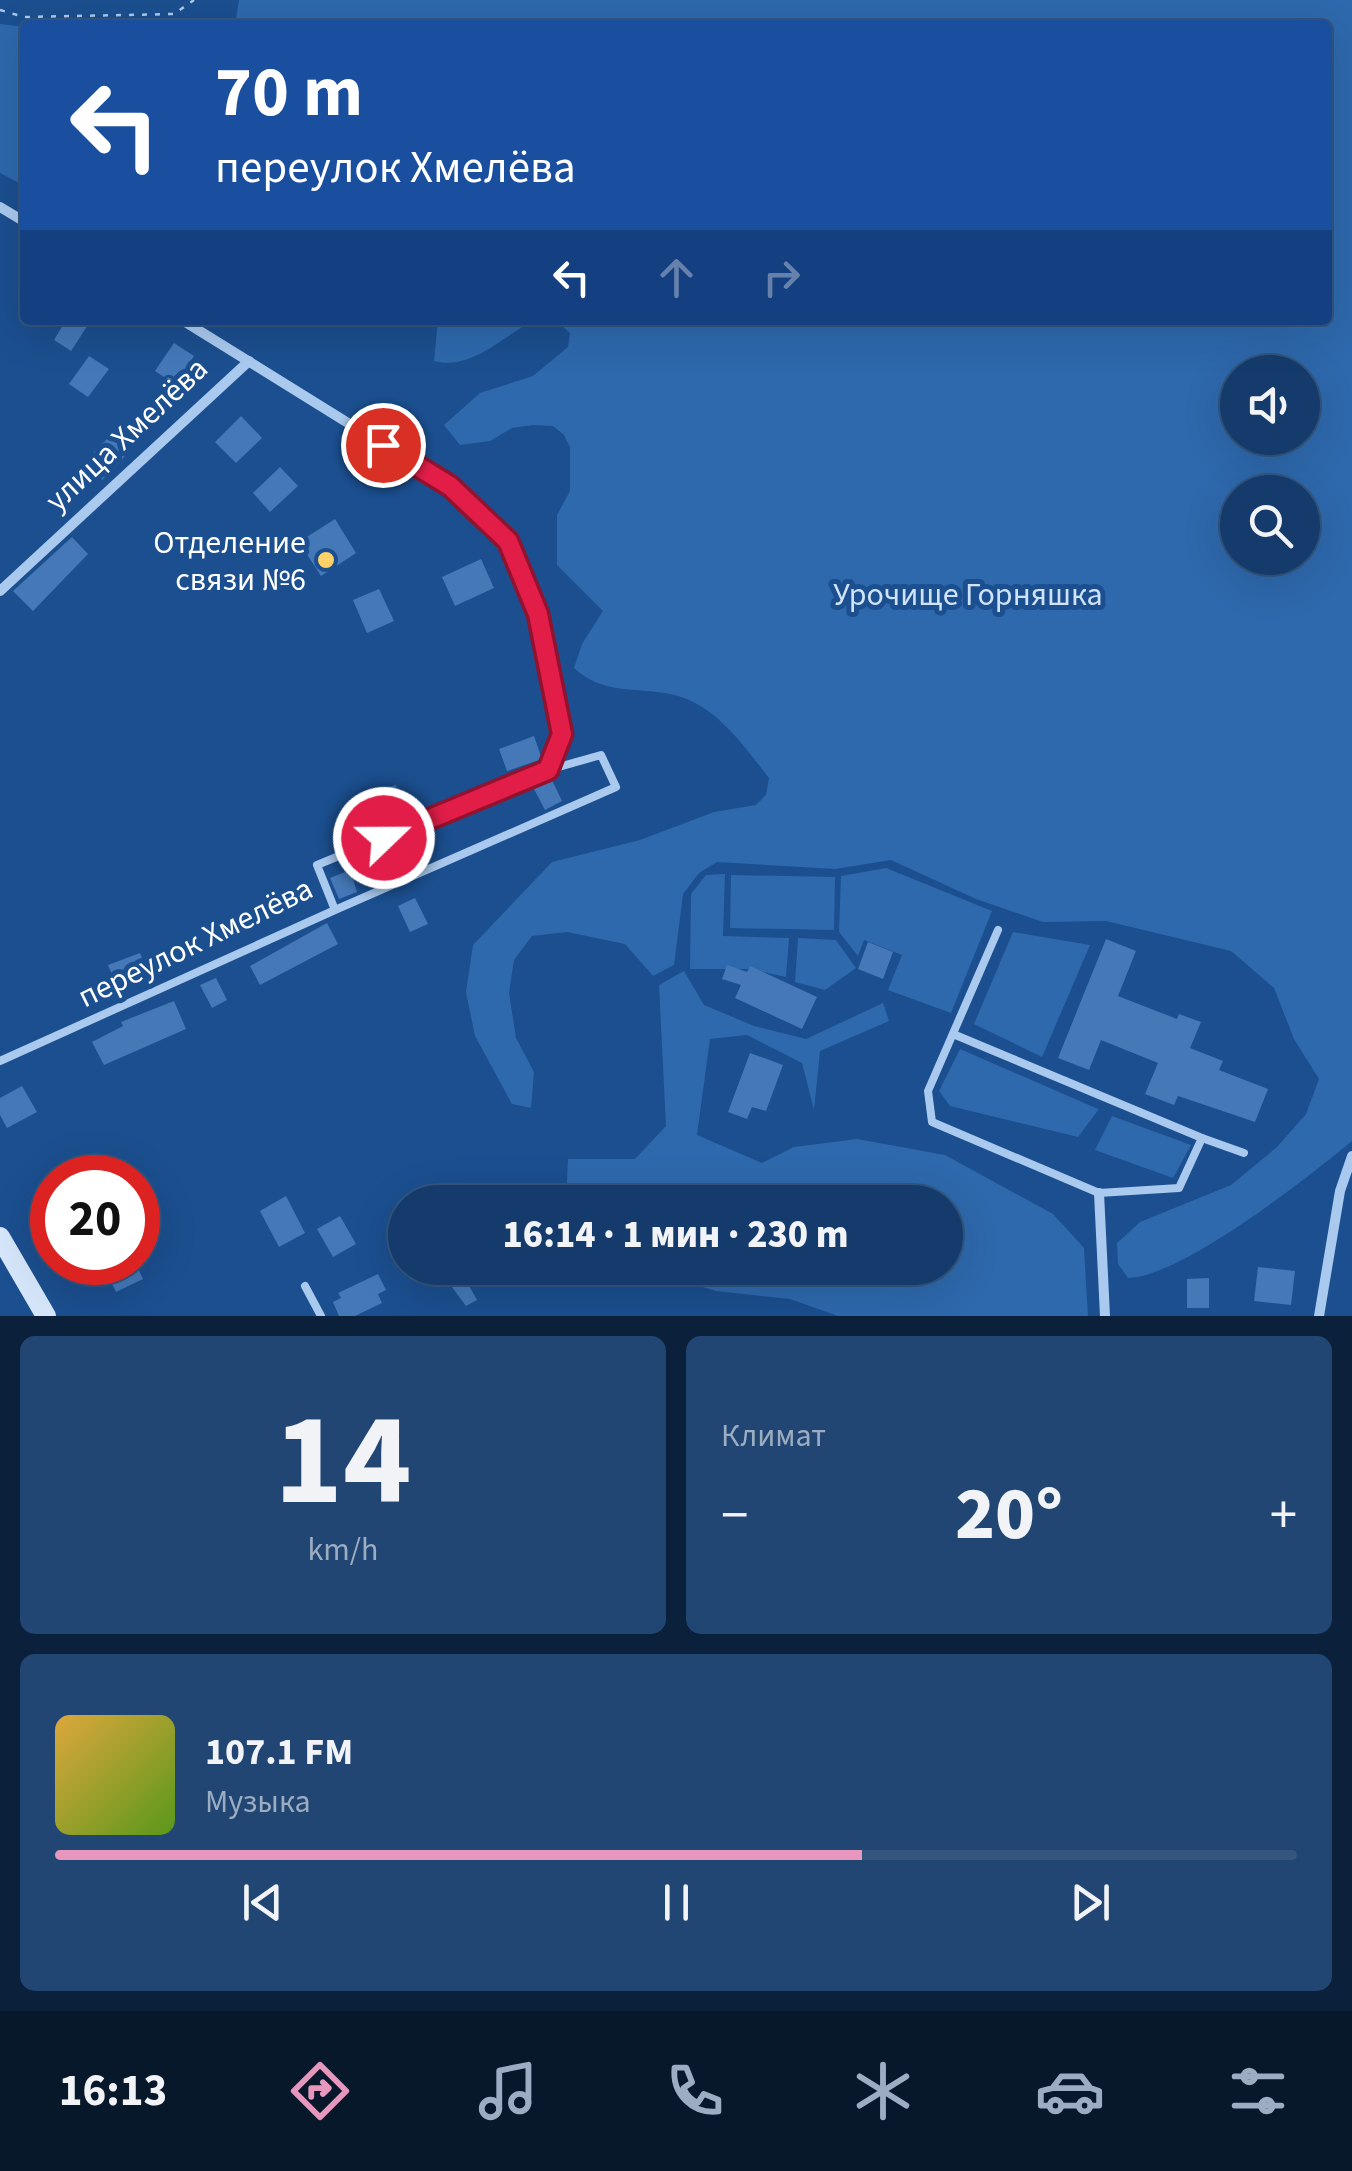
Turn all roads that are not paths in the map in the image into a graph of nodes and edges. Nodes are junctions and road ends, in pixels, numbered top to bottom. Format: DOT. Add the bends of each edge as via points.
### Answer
graph roads {
  1 [pos="190,325"];
  2 [pos="249,362"];
  3 [pos="0,592"];
  4 [pos="548,770"];
  5 [pos="335,910"];
  6 [pos="998,930"];
  7 [pos="952,1034"];
  8 [pos="0,1061"];
  9 [pos="1202,1138"];
  10 [pos="1244,1154"];
  11 [pos="1352,1156"];
  12 [pos="1099,1193"];
  13 [pos="0,1236"];
  14 [pos="305,1286"];
  15 [pos="46,1316"];
  16 [pos="321,1316"];
  17 [pos="1105,1316"];
  18 [pos="1319,1316"];
  1 -- 2 [label="street"];
  2 -- 3 [label="street, улица Хмелёва"];
  2 -- 4 [label="street" via="450,486 508,541 538,614 562,734"];
  4 -- 5 [label="lane, переулок Хмелёва" via="318,864"];
  4 -- 5 [label="lane" via="601,755 616,787"];
  5 -- 8 [label="lane, переулок Хмелёва"];
  6 -- 7 [label="lane"];
  7 -- 9 [label="lane"];
  7 -- 12 [label="lane" via="928,1091 932,1122"];
  9 -- 10 [label="lane"];
  9 -- 12 [label="lane" via="1179,1188"];
  11 -- 18 [label="street"];
  12 -- 17 [label="street"];
  13 -- 15 [label="main road"];
  14 -- 16 [label="lane"];
}
